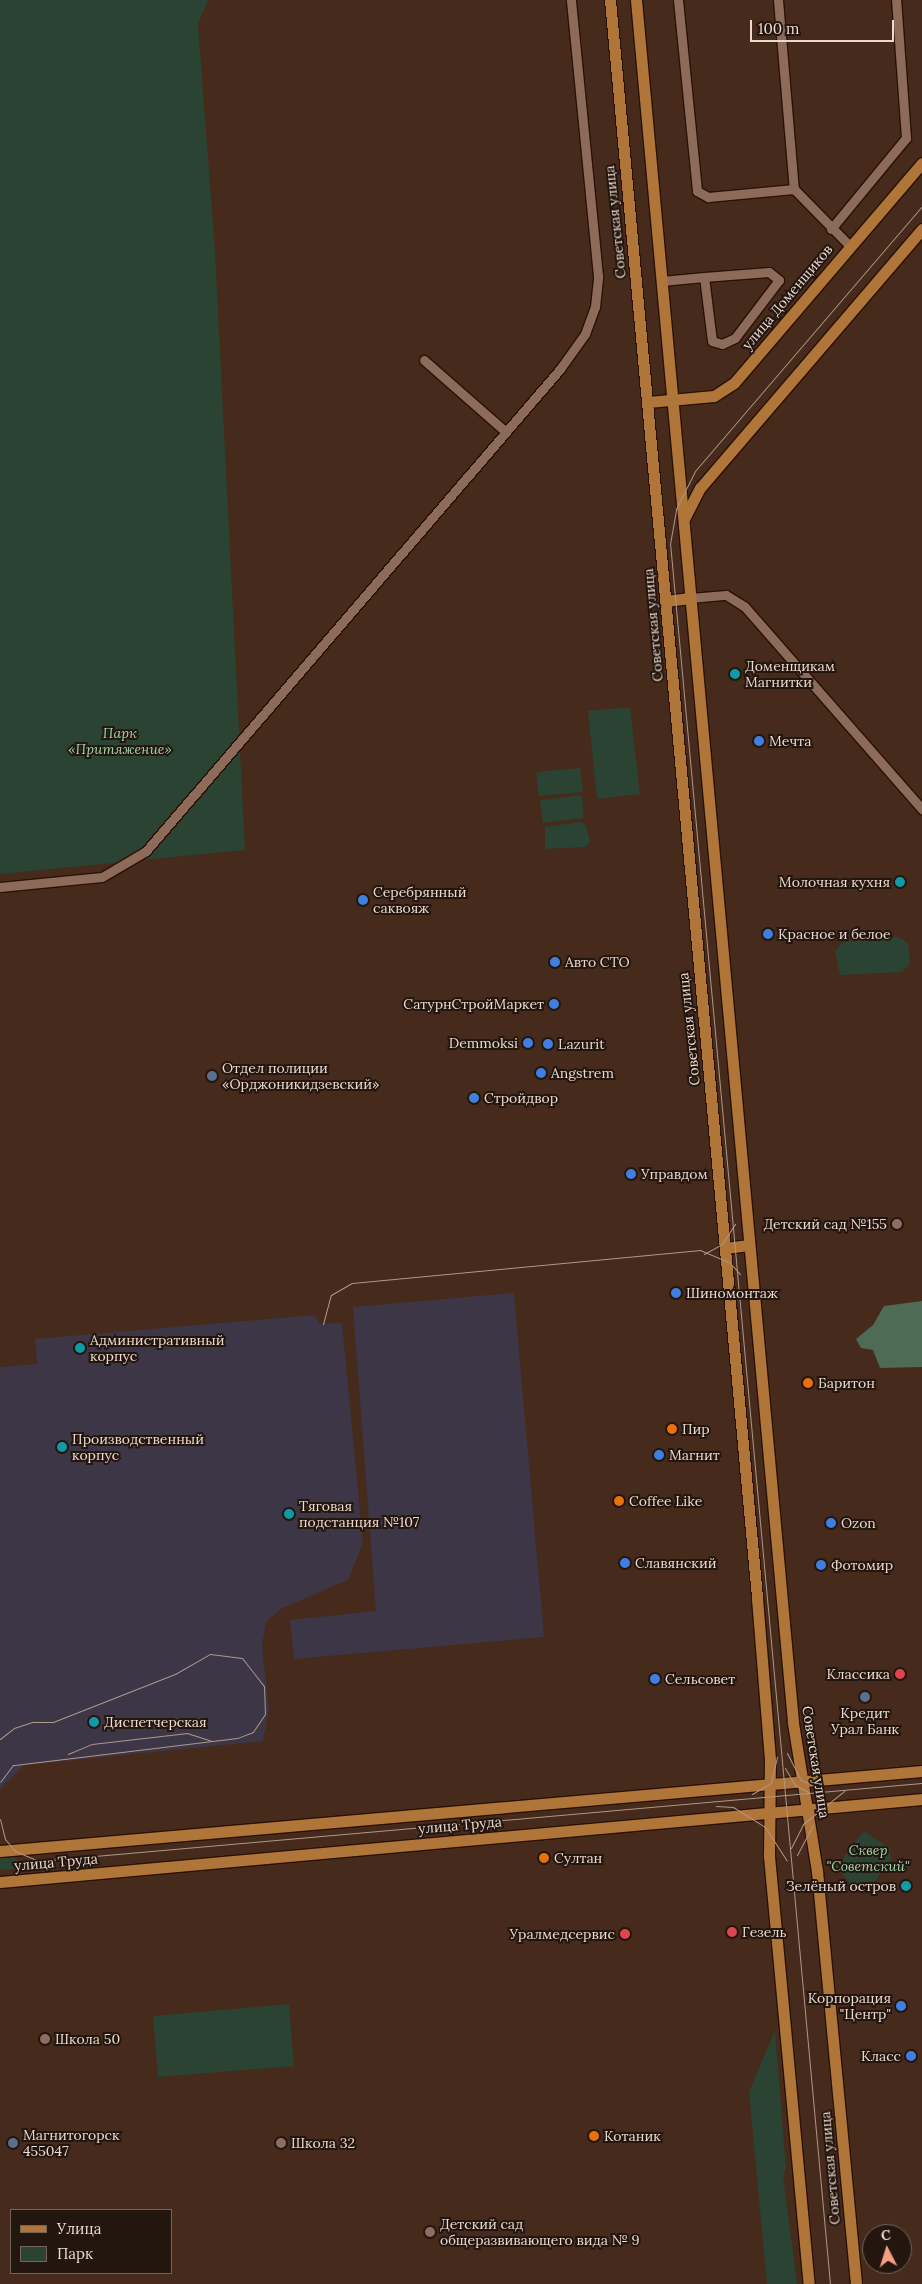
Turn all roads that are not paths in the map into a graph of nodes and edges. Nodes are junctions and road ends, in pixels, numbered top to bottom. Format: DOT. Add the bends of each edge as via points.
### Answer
graph roads {
  1 [pos="571,0"];
  2 [pos="610,0"];
  3 [pos="636,0"];
  4 [pos="678,0"];
  5 [pos="778,0"];
  6 [pos="896,0"];
  7 [pos="922,163"];
  8 [pos="794,189"];
  9 [pos="831,229"];
  10 [pos="922,229"];
  11 [pos="850,246"];
  12 [pos="704,277"];
  13 [pos="662,281"];
  14 [pos="424,360"];
  15 [pos="673,400"];
  16 [pos="648,402"];
  17 [pos="506,432"];
  18 [pos="683,521"];
  19 [pos="690,598"];
  20 [pos="666,600"];
  21 [pos="922,809"];
  22 [pos="0,887"];
  23 [pos="749,1245"];
  24 [pos="725,1248"];
  25 [pos="922,1771"];
  26 [pos="802,1781"];
  27 [pos="770,1784"];
  28 [pos="922,1799"];
  29 [pos="807,1809"];
  30 [pos="770,1812"];
  31 [pos="0,1852"];
  32 [pos="0,1882"];
  33 [pos="809,2284"];
  34 [pos="856,2284"];
  1 -- 17 [label="street" via="598,276 595,307 585,334 560,370"];
  2 -- 16 [label="main road, Советская улица"];
  3 -- 13 [label="main road, Советская улица"];
  4 -- 8 [label="street" via="697,192 708,197"];
  5 -- 8 [label="street"];
  6 -- 9 [label="street" via="906,138"];
  7 -- 11 [label="main road, улица Доменщиков"];
  8 -- 9 [label="street"];
  9 -- 11 [label="street"];
  10 -- 18 [label="main road" via="700,488"];
  11 -- 15 [label="main road, улица Доменщиков" via="734,383 714,396"];
  12 -- 12 [label="street" via="769,272 779,280 735,338 722,344 712,341"];
  12 -- 13 [label="street"];
  13 -- 15 [label="main road, Советская улица"];
  14 -- 17 [label="street"];
  15 -- 16 [label="main road, улица Доменщиков"];
  15 -- 18 [label="main road, Советская улица"];
  16 -- 20 [label="main road, Советская улица"];
  17 -- 22 [label="street" via="146,851 102,877"];
  18 -- 19 [label="main road, Советская улица"];
  19 -- 20 [label="main road"];
  19 -- 21 [label="street" via="726,595 745,607"];
  19 -- 23 [label="main road, Советская улица"];
  20 -- 24 [label="main road, Советская улица"];
  23 -- 24 [label="main road"];
  23 -- 26 [label="main road, Советская улица"];
  24 -- 27 [label="main road, Советская улица"];
  25 -- 26 [label="main road, улица Труда"];
  26 -- 27 [label="main road, улица Труда"];
  26 -- 29 [label="main road, Советская улица"];
  27 -- 30 [label="main road, Советская улица"];
  27 -- 31 [label="main road, улица Труда"];
  28 -- 29 [label="main road, улица Труда"];
  29 -- 30 [label="main road, улица Труда"];
  29 -- 34 [label="main road, Советская улица"];
  30 -- 32 [label="main road, улица Труда"];
  30 -- 33 [label="main road, Советская улица" via="771,1876"];
}
